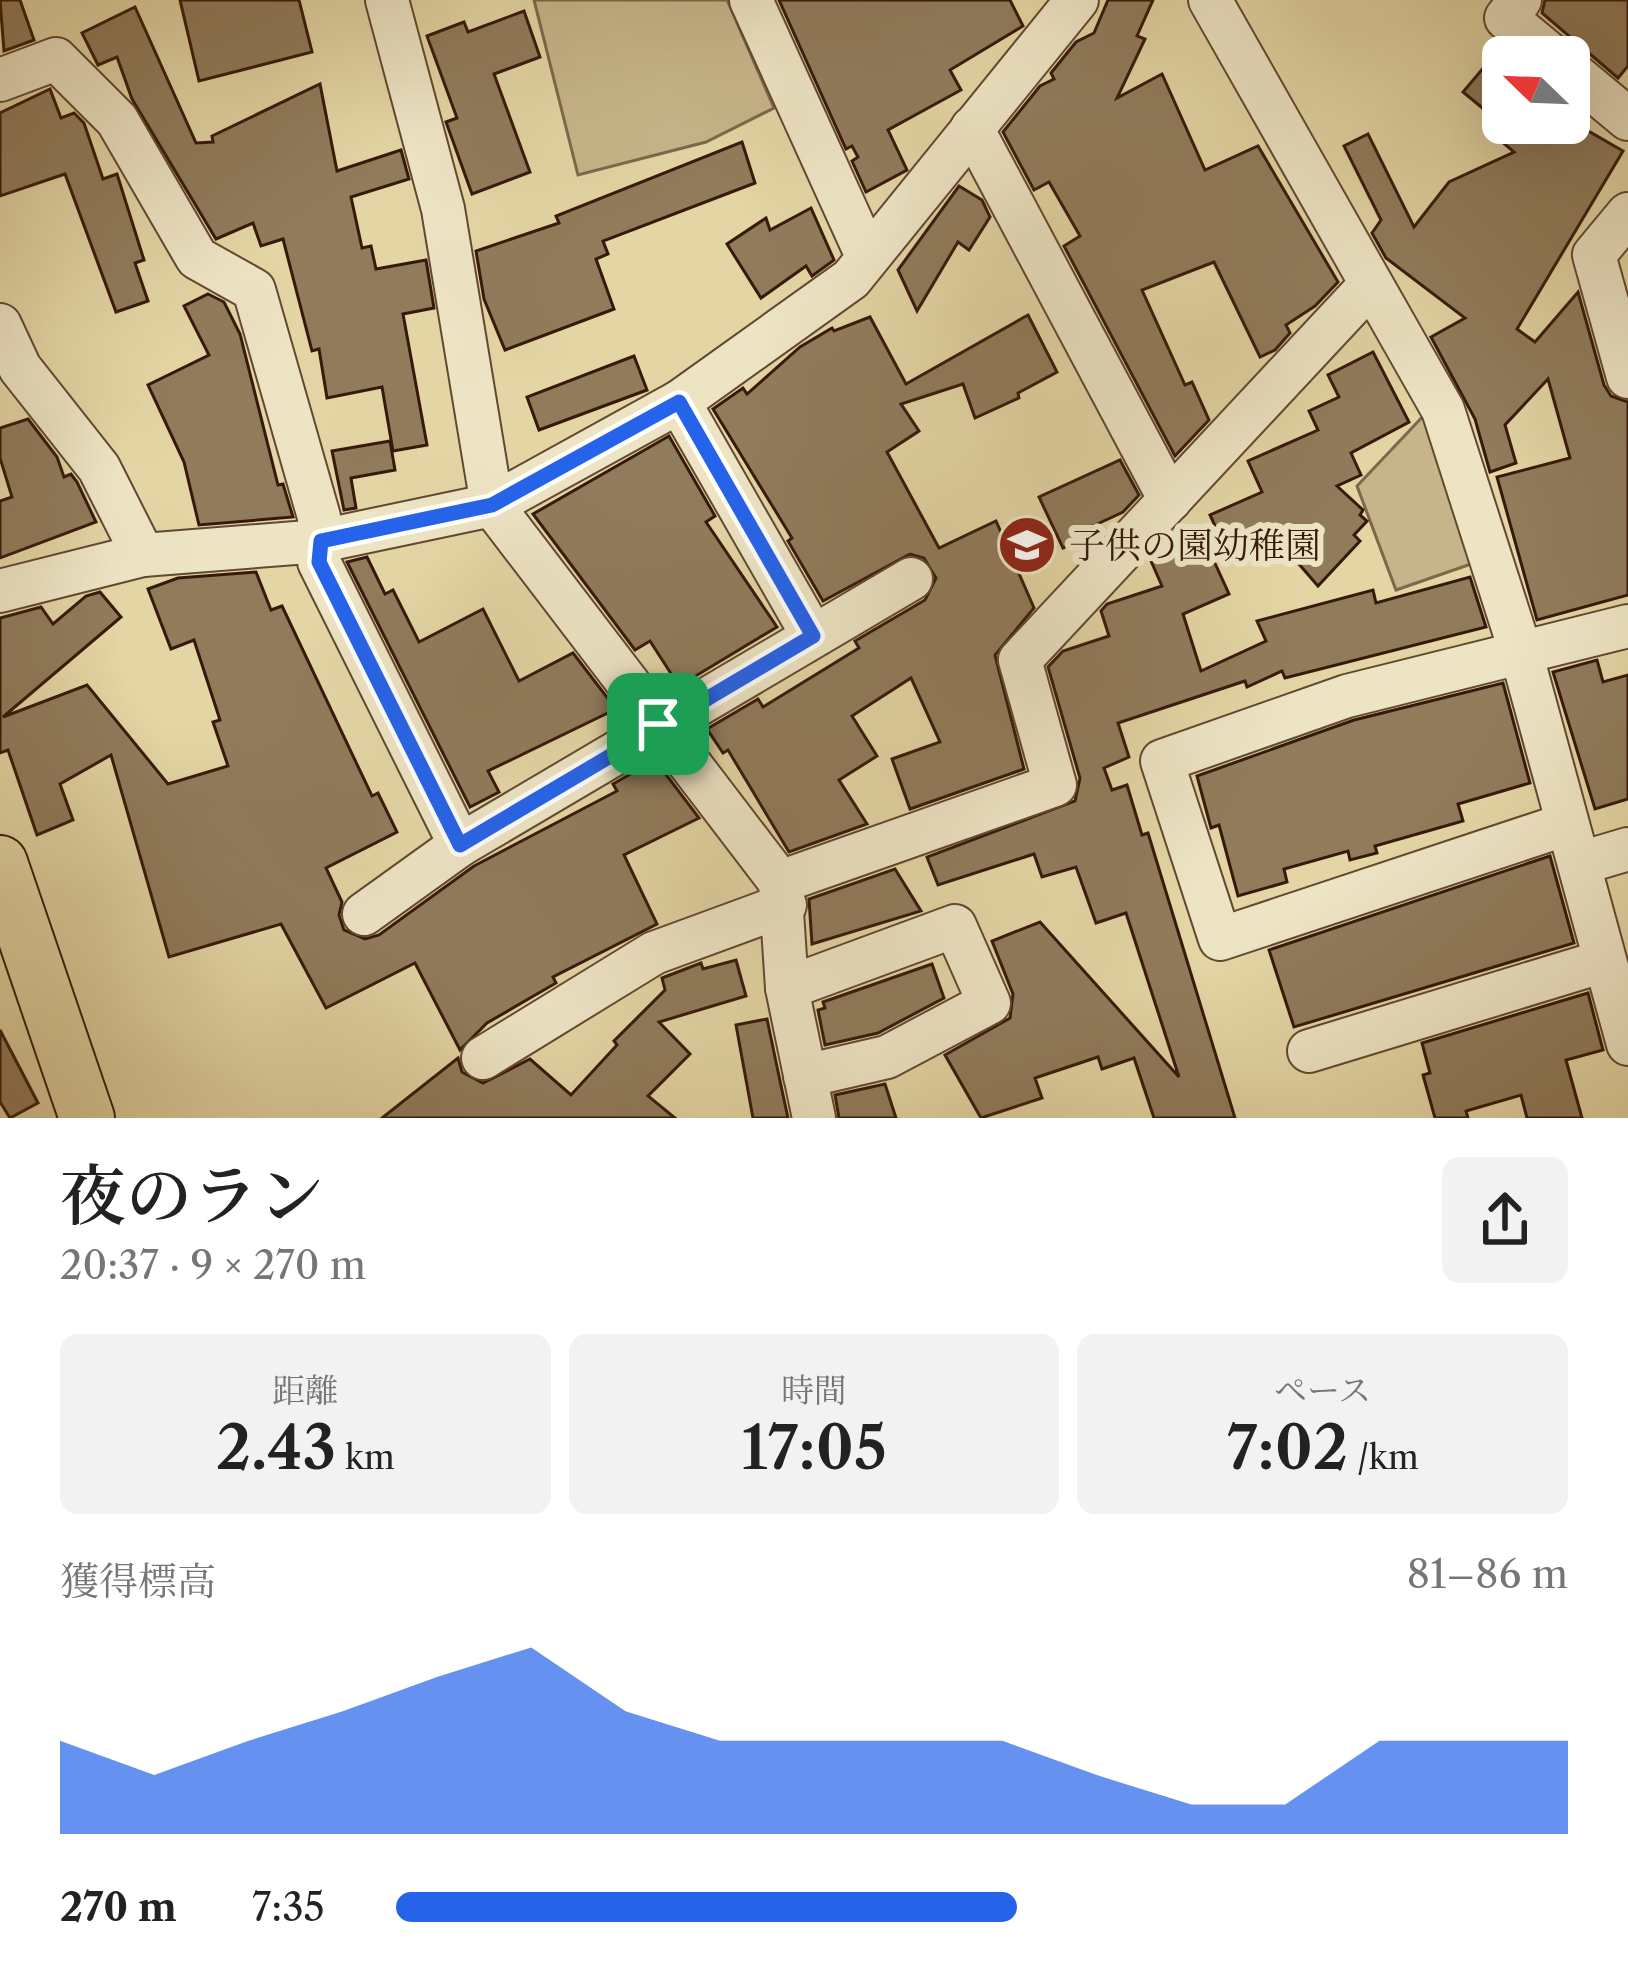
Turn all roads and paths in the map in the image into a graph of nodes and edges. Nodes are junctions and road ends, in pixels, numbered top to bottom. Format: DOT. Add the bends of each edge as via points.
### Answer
graph roads {
  1 [pos="387,0"];
  2 [pos="751,0"];
  3 [pos="1077,0"];
  4 [pos="1210,0"];
  5 [pos="1520,0"];
  6 [pos="1528,36"];
  7 [pos="0,80"];
  8 [pos="1590,87"];
  9 [pos="1628,119"];
  10 [pos="972,128"];
  11 [pos="1628,214"];
  12 [pos="867,256"];
  13 [pos="1371,284"];
  14 [pos="0,326"];
  15 [pos="1628,377"];
  16 [pos="679,402"];
  17 [pos="1170,500"];
  18 [pos="492,505"];
  19 [pos="321,541"];
  20 [pos="143,555"];
  21 [pos="911,579"];
  22 [pos="0,592"];
  23 [pos="1628,626"];
  24 [pos="813,636"];
  25 [pos="1522,656"];
  26 [pos="658,724"];
  27 [pos="1574,844"];
  28 [pos="460,845"];
  29 [pos="1628,850"];
  30 [pos="0,863"];
  31 [pos="782,894"];
  32 [pos="364,914"];
  33 [pos="1604,961"];
  34 [pos="788,988"];
  35 [pos="1628,1044"];
  36 [pos="1309,1051"];
  37 [pos="483,1058"];
  38 [pos="805,1076"];
  39 [pos="87,1118"];
  40 [pos="814,1118"];
  1 -- 18 [label="street" via="443,208"];
  2 -- 12 [label="street"];
  3 -- 10 [label="street"];
  4 -- 13 [label="street"];
  5 -- 6 [label="street" via="1506,18"];
  7 -- 19 [label="street" via="56,59 118,120 197,258 254,290"];
  8 -- 9 [label="street"];
  10 -- 12 [label="street"];
  10 -- 17 [label="street"];
  11 -- 15 [label="street" via="1594,254"];
  12 -- 16 [label="street" via="825,301"];
  13 -- 17 [label="street"];
  13 -- 25 [label="street" via="1443,410"];
  14 -- 20 [label="street" via="20,368 99,468"];
  16 -- 18 [label="street"];
  16 -- 24 [label="street"];
  17 -- 31 [label="street" via="1020,660 1055,785"];
  18 -- 19 [label="street"];
  18 -- 26 [label="street"];
  19 -- 20 [label="street"];
  19 -- 28 [label="street" via="319,562"];
  20 -- 22 [label="street"];
  21 -- 24 [label="street"];
  23 -- 25 [label="street"];
  24 -- 26 [label="street"];
  25 -- 27 [label="street"];
  25 -- 27 [label="street" via="1347,696 1162,761 1220,939"];
  26 -- 28 [label="street"];
  26 -- 31 [label="street"];
  27 -- 29 [label="street"];
  27 -- 33 [label="street"];
  28 -- 32 [label="street"];
  30 -- 39 [label="main road"];
  31 -- 34 [label="street"];
  31 -- 37 [label="street" via="653,953"];
  33 -- 35 [label="street"];
  33 -- 36 [label="street"];
  34 -- 38 [label="street"];
  34 -- 38 [label="street" via="956,926 989,1003 887,1057"];
  38 -- 40 [label="street"];
}
